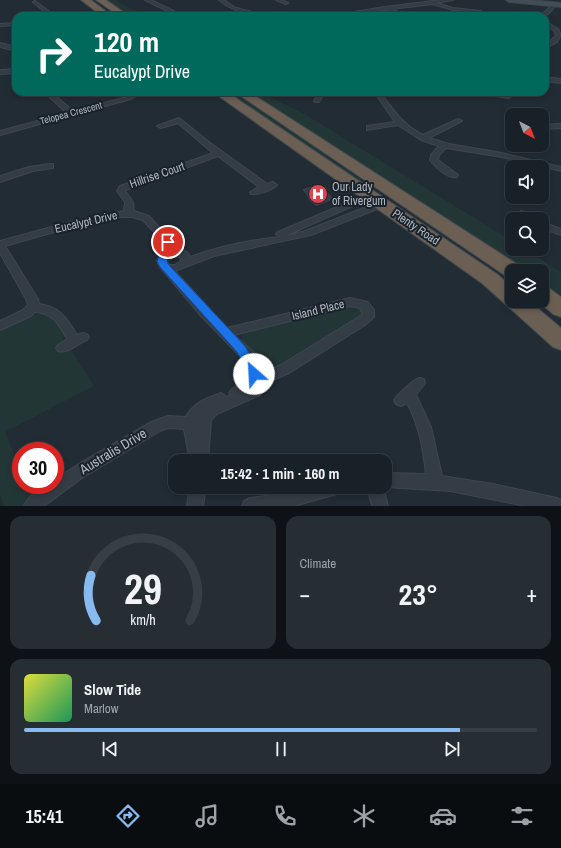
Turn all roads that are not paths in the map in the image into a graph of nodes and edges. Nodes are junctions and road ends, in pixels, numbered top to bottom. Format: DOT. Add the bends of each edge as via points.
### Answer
graph roads {
  1 [pos="85,0"];
  2 [pos="100,0"];
  3 [pos="147,0"];
  4 [pos="221,0"];
  5 [pos="278,0"];
  6 [pos="451,0"];
  7 [pos="509,0"];
  8 [pos="35,2"];
  9 [pos="430,2"];
  10 [pos="286,3"];
  11 [pos="392,3"];
  12 [pos="557,5"];
  13 [pos="398,6"];
  14 [pos="385,8"];
  15 [pos="479,11"];
  16 [pos="48,12"];
  17 [pos="102,12"];
  18 [pos="119,12"];
  19 [pos="173,12"];
  20 [pos="249,12"];
  21 [pos="360,12"];
  22 [pos="395,12"];
  23 [pos="548,12"];
  24 [pos="12,24"];
  25 [pos="0,25"];
  26 [pos="549,26"];
  27 [pos="0,45"];
  28 [pos="549,45"];
  29 [pos="12,48"];
  30 [pos="12,71"];
  31 [pos="0,72"];
  32 [pos="549,80"];
  33 [pos="561,81"];
  34 [pos="52,96"];
  35 [pos="134,96"];
  36 [pos="225,96"];
  37 [pos="247,96"];
  38 [pos="320,96"];
  39 [pos="380,96"];
  40 [pos="317,102"];
  41 [pos="71,113"];
  42 [pos="458,121"];
  43 [pos="400,123"];
  44 [pos="161,126"];
  45 [pos="561,126"];
  46 [pos="549,127"];
  47 [pos="370,128"];
  48 [pos="0,132"];
  49 [pos="423,138"];
  50 [pos="444,145"];
  51 [pos="219,154"];
  52 [pos="50,166"];
  53 [pos="561,169"];
  54 [pos="454,175"];
  55 [pos="0,179"];
  56 [pos="254,192"];
  57 [pos="386,196"];
  58 [pos="129,213"];
  59 [pos="549,228"];
  60 [pos="561,232"];
  61 [pos="165,238"];
  62 [pos="264,241"];
  63 [pos="0,244"];
  64 [pos="183,259"];
  65 [pos="165,262"];
  66 [pos="505,266"];
  67 [pos="181,284"];
  68 [pos="505,292"];
  69 [pos="549,299"];
  70 [pos="33,308"];
  71 [pos="523,308"];
  72 [pos="561,309"];
  73 [pos="0,326"];
  74 [pos="225,333"];
  75 [pos="561,341"];
  76 [pos="62,348"];
  77 [pos="259,377"];
  78 [pos="419,383"];
  79 [pos="197,423"];
  80 [pos="195,454"];
  81 [pos="202,454"];
  82 [pos="392,480"];
  83 [pos="435,481"];
  84 [pos="197,494"];
  85 [pos="311,494"];
  86 [pos="377,494"];
  87 [pos="32,506"];
  88 [pos="195,506"];
  89 [pos="250,506"];
  90 [pos="380,506"];
  91 [pos="557,506"];
  1 -- 17 [label="highway"];
  2 -- 18 [label="highway"];
  3 -- 19 [label="street"];
  4 -- 20 [label="street" via="235,9"];
  5 -- 10 [label="street"];
  6 -- 9 [label="street"];
  7 -- 12 [label="street"];
  8 -- 16 [label="street"];
  9 -- 13 [label="street"];
  9 -- 15 [label="street" via="452,9"];
  11 -- 13 [label="street"];
  12 -- 23 [label="street"];
  13 -- 14 [label="street"];
  14 -- 21 [label="street"];
  14 -- 22 [label="street"];
  24 -- 25 [label="street"];
  26 -- 28 [label="street" via="559,36"];
  27 -- 29 [label="street"];
  30 -- 31 [label="street"];
  32 -- 33 [label="street"];
  34 -- 41 [label="street"];
  35 -- 41 [label="street, Telopea Crescent"];
  36 -- 57 [label="highway, Plenty Road"];
  37 -- 57 [label="highway, Plenty Road"];
  38 -- 40 [label="street"];
  39 -- 43 [label="street"];
  41 -- 48 [label="street, Telopea Crescent"];
  42 -- 49 [label="street"];
  43 -- 47 [label="street"];
  43 -- 49 [label="street"];
  44 -- 51 [label="street" via="182,118"];
  45 -- 46 [label="street"];
  49 -- 50 [label="street"];
  50 -- 53 [label="street"];
  50 -- 54 [label="street" via="435,154 434,160"];
  51 -- 56 [label="street" via="269,186"];
  51 -- 58 [label="street, Hillrise Court" via="123,188 121,191 129,202"];
  52 -- 55 [label="street"];
  57 -- 62 [label="street"];
  57 -- 62 [label="street" via="313,231 284,239"];
  57 -- 66 [label="highway, Plenty Road"];
  57 -- 68 [label="highway, Plenty Road"];
  58 -- 61 [label="street, Eucalypt Drive" via="146,218"];
  58 -- 63 [label="street, Eucalypt Drive"];
  59 -- 60 [label="street"];
  61 -- 64 [label="street, Eucalypt Drive"];
  61 -- 65 [label="street"];
  62 -- 64 [label="street"];
  63 -- 70 [label="street" via="32,299"];
  64 -- 65 [label="street" via="170,254"];
  64 -- 65 [label="street" via="172,268"];
  64 -- 67 [label="street" via="178,276"];
  65 -- 67 [label="street"];
  67 -- 74 [label="street"];
  69 -- 72 [label="highway"];
  70 -- 73 [label="street" via="21,317"];
  70 -- 76 [label="street" via="54,311 79,339"];
  71 -- 75 [label="highway"];
  74 -- 77 [label="street" via="241,349"];
  74 -- 77 [label="street, Island Place" via="344,303 355,302 366,307 368,317 361,322 285,369"];
  77 -- 79 [label="street" via="242,389 199,409 192,417"];
  78 -- 83 [label="street" via="405,397 419,410 426,429"];
  79 -- 80 [label="street" via="190,429"];
  79 -- 81 [label="street" via="204,441"];
  79 -- 87 [label="street, Australis Drive" via="168,422 156,426 59,484"];
  82 -- 83 [label="street"];
  83 -- 91 [label="street" via="493,490"];
  84 -- 88 [label="street"];
  85 -- 89 [label="street" via="281,502"];
  86 -- 90 [label="street"];
}
